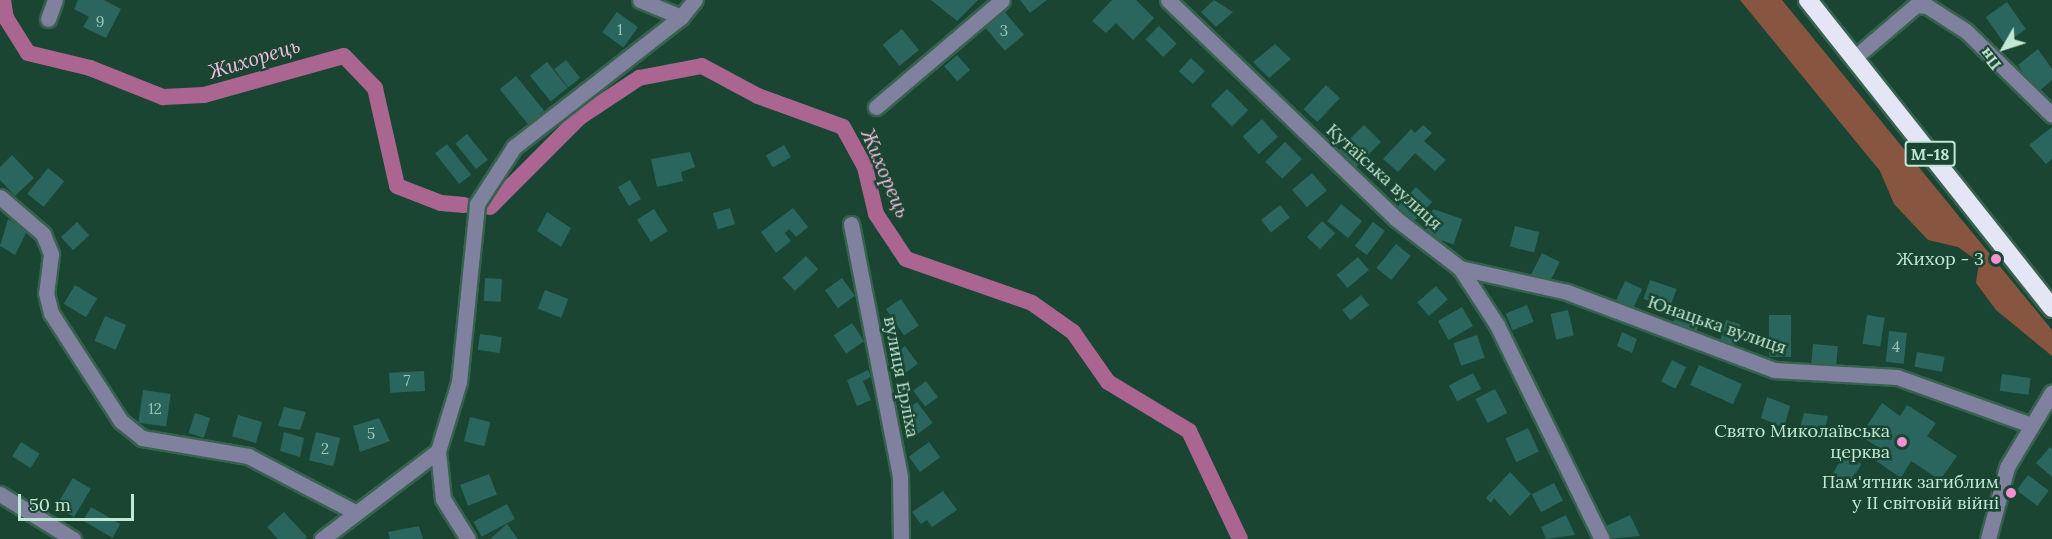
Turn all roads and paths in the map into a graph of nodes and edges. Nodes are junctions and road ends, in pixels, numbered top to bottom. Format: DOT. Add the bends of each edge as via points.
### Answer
graph roads {
  1 [pos="56,0"];
  2 [pos="640,0"];
  3 [pos="695,0"];
  4 [pos="1002,0"];
  5 [pos="1191,0"];
  6 [pos="1808,0"];
  7 [pos="1173,5"];
  8 [pos="681,17"];
  9 [pos="48,19"];
  10 [pos="1854,58"];
  11 [pos="876,108"];
  12 [pos="2052,114"];
  13 [pos="0,197"];
  14 [pos="851,224"];
  15 [pos="1460,268"];
  16 [pos="2052,308"];
  17 [pos="2052,392"];
  18 [pos="2031,425"];
  19 [pos="438,451"];
  20 [pos="0,494"];
  21 [pos="355,512"];
  22 [pos="73,539"];
  23 [pos="322,539"];
  24 [pos="468,539"];
  25 [pos="901,539"];
  26 [pos="1602,539"];
  27 [pos="1988,539"];
  1 -- 9 [label="street"];
  2 -- 8 [label="street"];
  3 -- 8 [label="street"];
  4 -- 11 [label="street"];
  5 -- 7 [label="street"];
  6 -- 10 [label="highway, М-18"];
  7 -- 15 [label="street, Кутаїська вулиця" via="1395,218"];
  8 -- 19 [label="street" via="514,147 477,204 459,382"];
  10 -- 12 [label="street" via="1916,5 1927,6 1966,31"];
  10 -- 16 [label="highway, М-18"];
  13 -- 21 [label="street" via="43,234 51,254 46,293 51,313 121,421 142,438 248,456"];
  14 -- 25 [label="street, вулиця Ерліха" via="900,477"];
  15 -- 18 [label="street, Юнацька вулиця" via="1567,292 1774,370 1897,377"];
  15 -- 26 [label="street, Кутаїська вулиця" via="1497,325"];
  17 -- 18 [label="street"];
  18 -- 27 [label="street" via="2007,467"];
  19 -- 21 [label="street"];
  19 -- 24 [label="street" via="442,499"];
  20 -- 22 [label="street"];
  21 -- 23 [label="street"];
}
